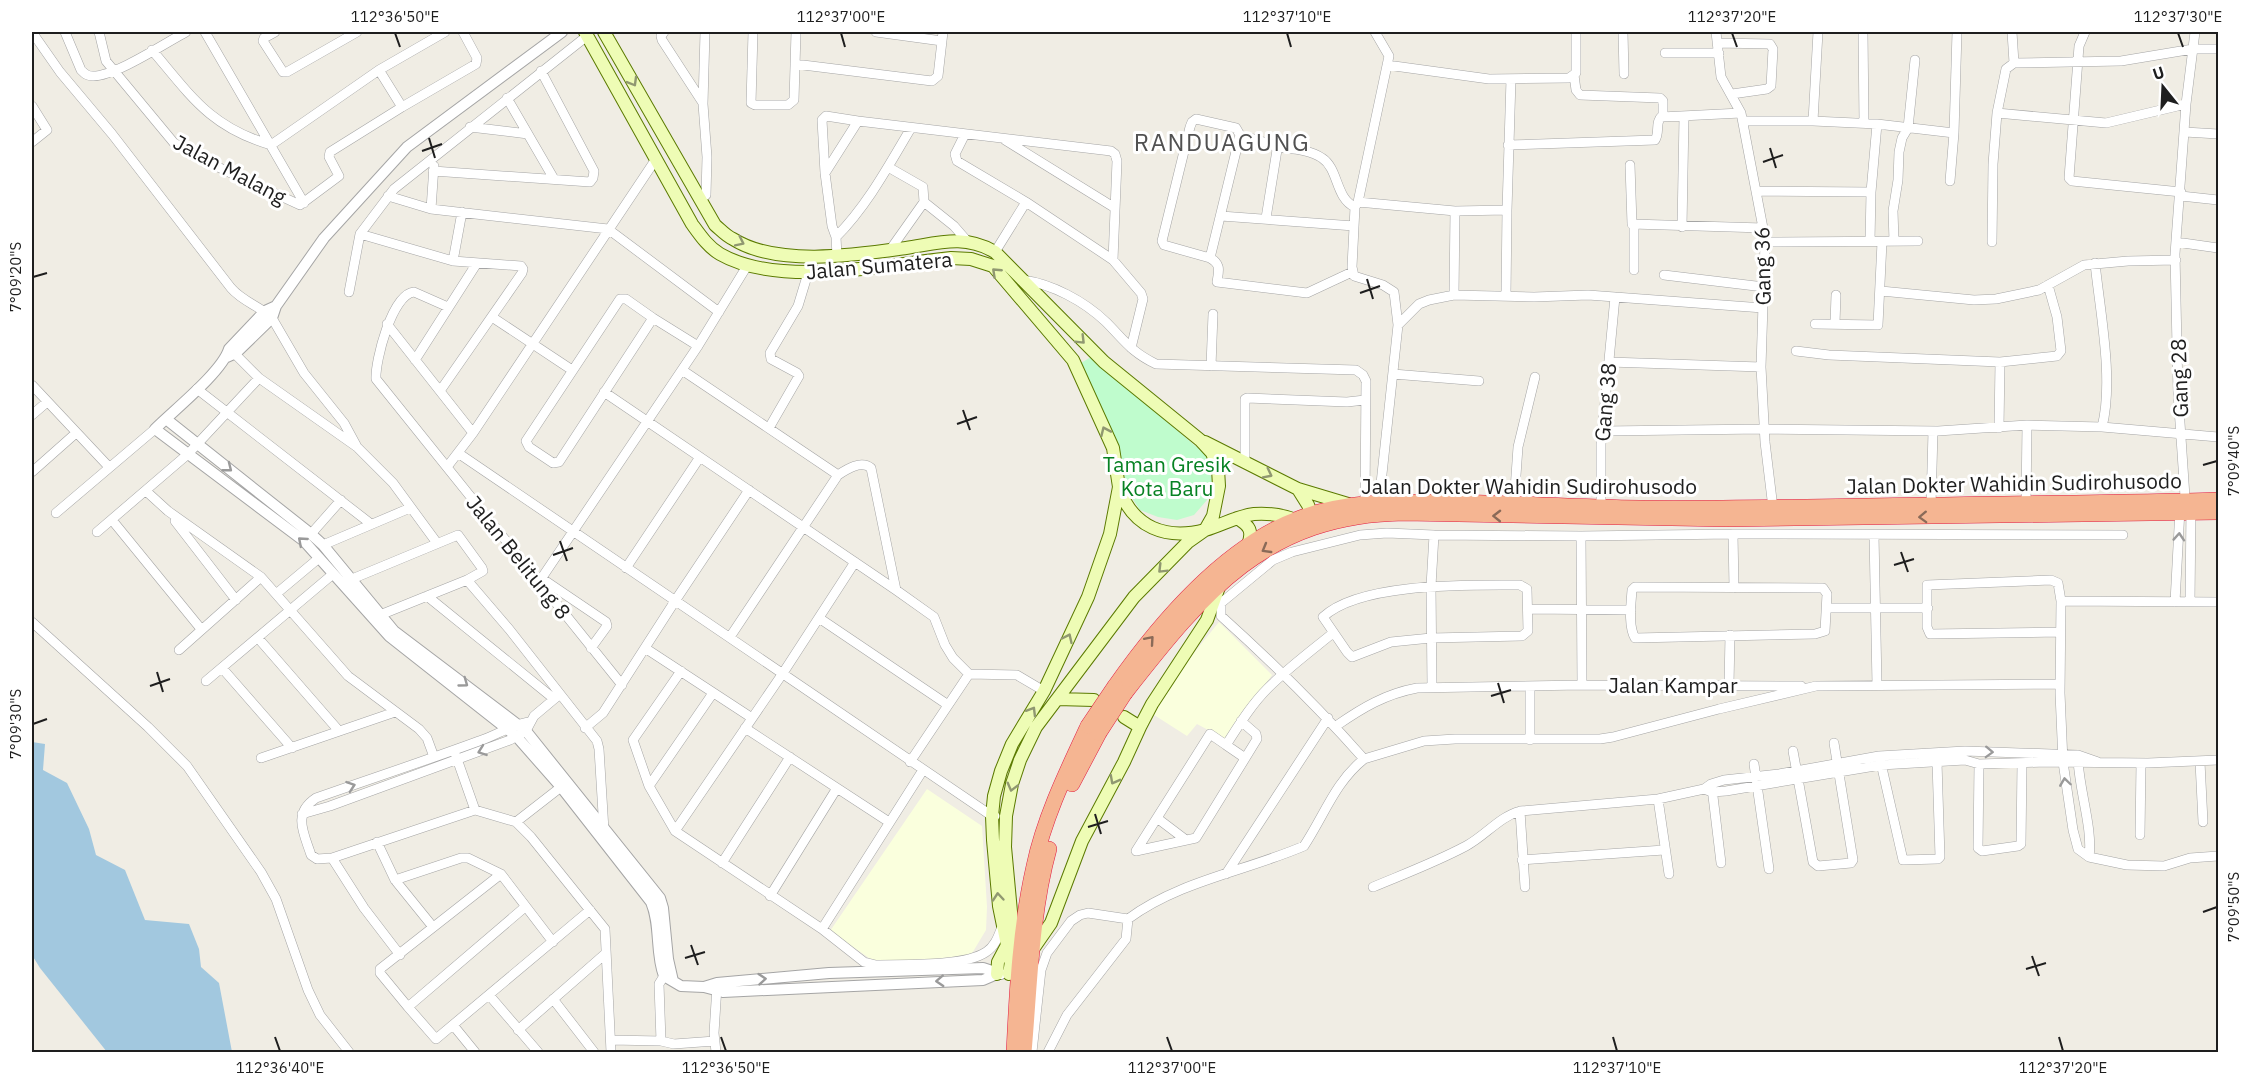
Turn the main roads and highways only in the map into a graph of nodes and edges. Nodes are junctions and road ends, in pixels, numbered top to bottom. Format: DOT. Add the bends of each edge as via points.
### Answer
graph roads {
  1 [pos="604,32"];
  2 [pos="586,34"];
  3 [pos="690,182"];
  4 [pos="674,191"];
  5 [pos="1065,323"];
  6 [pos="1052,334"];
  7 [pos="1200,440"];
  8 [pos="1119,487"];
  9 [pos="1298,489"];
  10 [pos="2218,500"];
  11 [pos="1366,503"];
  12 [pos="2186,505"];
  13 [pos="2218,512"];
  14 [pos="1641,513"];
  15 [pos="1237,518"];
  16 [pos="1307,523"];
  17 [pos="1205,530"];
  18 [pos="1248,545"];
  19 [pos="1219,586"];
  20 [pos="1120,689"];
  21 [pos="1057,699"];
  22 [pos="1094,700"];
  23 [pos="1124,717"];
  24 [pos="1140,727"];
  25 [pos="1094,730"];
  26 [pos="1033,949"];
  27 [pos="1008,974"];
  28 [pos="1014,1053"];
  29 [pos="1024,1053"];
  1 -- 3 [label="main road, Jalan Sumatera, one-way"];
  2 -- 4 [label="main road, Jalan Sumatera"];
  3 -- 4 [label="main road"];
  3 -- 5 [label="main road, Jalan Sumatera, one-way" via="715,225 733,240 752,248 804,257 950,241 976,242 995,252"];
  6 -- 4 [label="main road, Jalan Sumatera, one-way" via="993,266 971,259 808,273 747,266 718,253 703,240"];
  5 -- 6 [label="main road"];
  5 -- 7 [label="main road, Jalan Sumatera, one-way" via="1104,362"];
  8 -- 6 [label="main road, Jalan Sumatera, one-way" via="1113,448 1073,360"];
  7 -- 9 [label="main road, one-way"];
  7 -- 17 [label="main road" via="1212,453 1219,486"];
  8 -- 17 [label="main road" via="1124,503 1151,529 1171,533"];
  27 -- 8 [label="main road, Jalan Sumatera, one-way" via="998,962 1007,945 999,906 992,816 1001,771 1012,744 1044,691 1091,586 1110,534"];
  9 -- 11 [label="main road" via="1332,501"];
  9 -- 16 [label="main road"];
  10 -- 12 [label="highway, Jalan Dokter Wahidin Sudirohusodo"];
  11 -- 14 [label="highway, Jalan Dokter Wahidin Sudirohusodo" via="1602,507"];
  11 -- 16 [label="highway, Jalan Dokter Wahidin Sudirohusodo"];
  12 -- 13 [label="highway, Jalan Dokter Wahidin Sudirohusodo"];
  12 -- 14 [label="highway, Jalan Dokter Wahidin Sudirohusodo" via="2026,503"];
  12 -- 14 [label="highway, Jalan Dokter Wahidin Sudirohusodo, one-way" via="1829,519"];
  14 -- 16 [label="highway, Jalan Dokter Wahidin Sudirohusodo, one-way" via="1378,514"];
  15 -- 16 [label="main road" via="1271,513"];
  15 -- 17 [label="main road"];
  15 -- 18 [label="main road" via="1251,530"];
  16 -- 18 [label="highway, Jalan Dokter Wahidin Sudirohusodo"];
  16 -- 19 [label="highway, Jalan Dokter Wahidin Sudirohusodo, one-way" via="1261,552"];
  17 -- 21 [label="main road, one-way" via="1134,597"];
  20 -- 18 [label="highway, Jalan Dokter Wahidin Sudirohusodo, one-way" via="1148,642 1213,572"];
  19 -- 20 [label="highway, Jalan Dokter Wahidin Sudirohusodo"];
  19 -- 24 [label="main road" via="1207,620"];
  20 -- 25 [label="highway, Jalan Dokter Wahidin Sudirohusodo, bridge"];
  21 -- 22 [label="main road"];
  21 -- 27 [label="main road, one-way" via="1036,727 1020,760 1006,816 1014,944"];
  23 -- 24 [label="main road"];
  24 -- 26 [label="main road, one-way" via="1082,841 1052,923"];
  25 -- 26 [label="highway, Jalan Dokter Wahidin Sudirohusodo" via="1058,818 1044,868"];
  25 -- 27 [label="highway, Jalan Dokter Wahidin Sudirohusodo" via="1050,813"];
  26 -- 29 [label="highway, Jalan Dokter Wahidin Sudirohusodo"];
  27 -- 28 [label="highway, Jalan Dokter Wahidin Sudirohusodo"];
}
